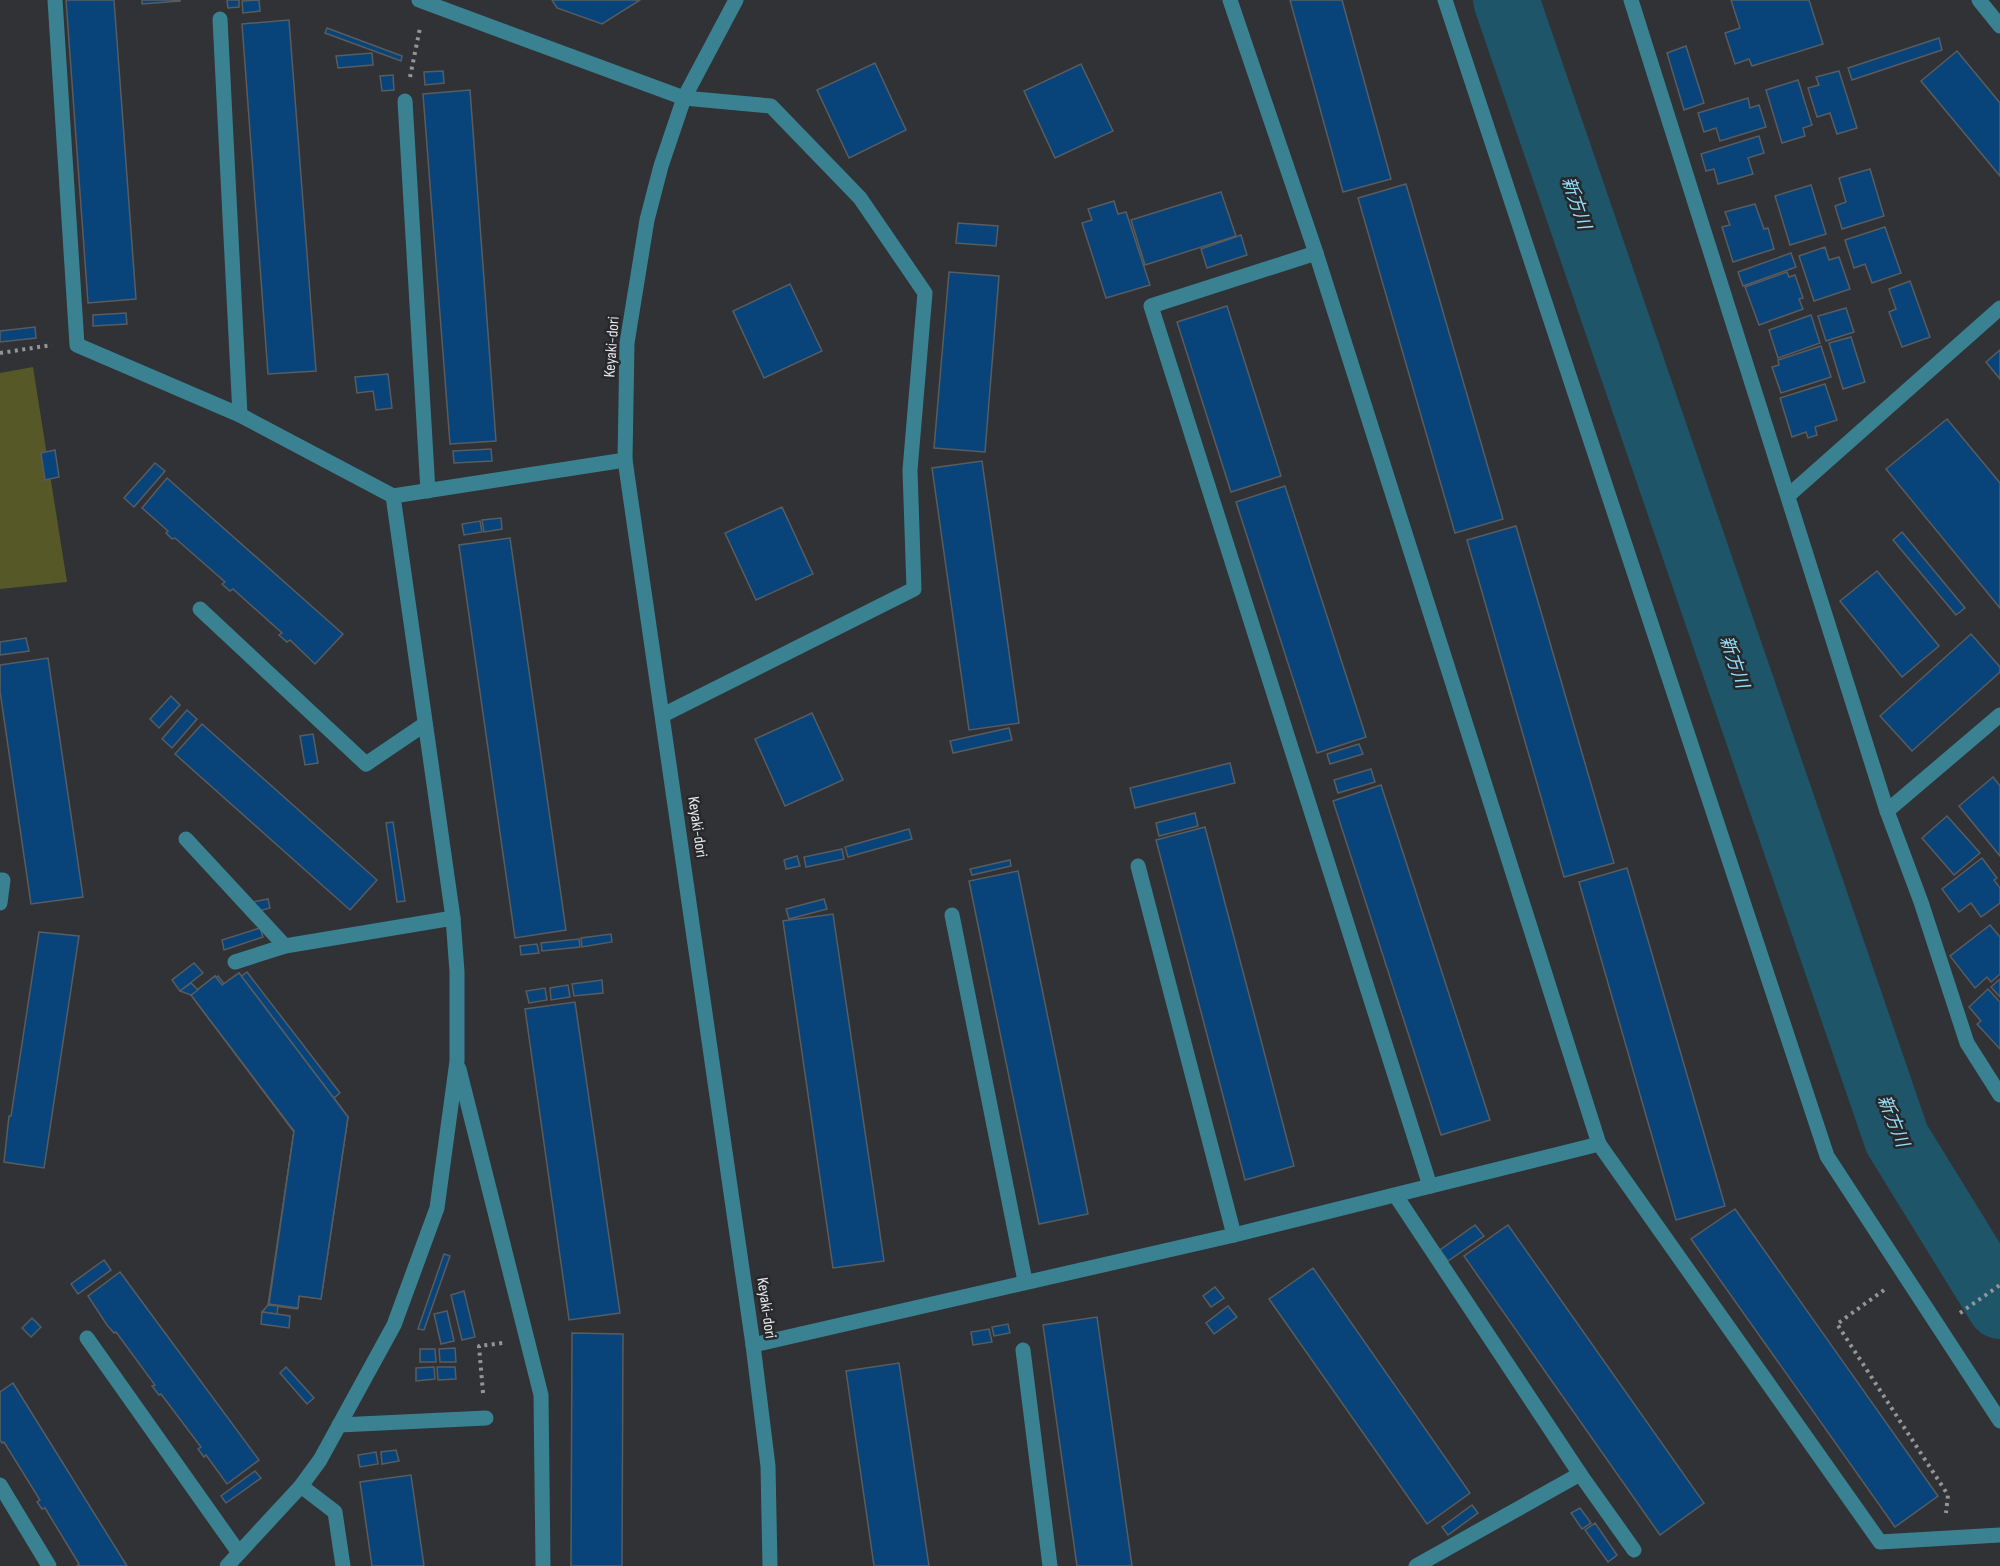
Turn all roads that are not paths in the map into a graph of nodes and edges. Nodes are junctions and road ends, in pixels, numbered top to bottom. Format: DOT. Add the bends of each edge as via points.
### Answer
graph roads {
  1 [pos="56,0"];
  2 [pos="736,0"];
  3 [pos="1230,0"];
  4 [pos="1445,0"];
  5 [pos="1631,0"];
  6 [pos="1979,0"];
  7 [pos="424,1"];
  8 [pos="220,19"];
  9 [pos="2000,26"];
  10 [pos="684,98"];
  11 [pos="405,101"];
  12 [pos="1316,253"];
  13 [pos="2000,308"];
  14 [pos="240,415"];
  15 [pos="625,460"];
  16 [pos="428,491"];
  17 [pos="1789,495"];
  18 [pos="393,496"];
  19 [pos="200,609"];
  20 [pos="663,715"];
  21 [pos="2000,715"];
  22 [pos="425,724"];
  23 [pos="1887,811"];
  24 [pos="186,839"];
  25 [pos="1138,866"];
  26 [pos="1,880"];
  27 [pos="0,903"];
  28 [pos="952,915"];
  29 [pos="453,918"];
  30 [pos="285,946"];
  31 [pos="235,962"];
  32 [pos="457,1061"];
  33 [pos="2000,1095"];
  34 [pos="1599,1144"];
  35 [pos="1430,1186"];
  36 [pos="1396,1196"];
  37 [pos="1234,1235"];
  38 [pos="1025,1281"];
  39 [pos="87,1338"];
  40 [pos="753,1345"];
  41 [pos="1023,1350"];
  42 [pos="486,1418"];
  43 [pos="2000,1421"];
  44 [pos="339,1425"];
  45 [pos="1580,1473"];
  46 [pos="0,1485"];
  47 [pos="302,1486"];
  48 [pos="2000,1535"];
  49 [pos="1634,1550"];
  50 [pos="239,1553"];
  51 [pos="49,1566"];
  52 [pos="227,1566"];
  53 [pos="343,1566"];
  54 [pos="543,1566"];
  55 [pos="770,1566"];
  56 [pos="1050,1566"];
  57 [pos="1416,1566"];
  1 -- 14 [label="street" via="77,345"];
  2 -- 10 [label="street, Keyaki-dori"];
  3 -- 12 [label="street"];
  4 -- 43 [label="street" via="1827,1156"];
  5 -- 17 [label="street"];
  6 -- 9 [label="street"];
  7 -- 10 [label="street"];
  8 -- 14 [label="street"];
  10 -- 15 [label="street, Keyaki-dori" via="646,220 627,343"];
  10 -- 20 [label="street" via="771,106 860,198 925,293 910,470 914,589"];
  11 -- 16 [label="street"];
  12 -- 34 [label="street"];
  12 -- 35 [label="street" via="1151,306"];
  13 -- 17 [label="street"];
  14 -- 18 [label="street"];
  15 -- 16 [label="street"];
  15 -- 20 [label="street, Keyaki-dori"];
  16 -- 18 [label="street"];
  17 -- 23 [label="street"];
  18 -- 22 [label="street"];
  19 -- 22 [label="street" via="366,764"];
  20 -- 40 [label="street, Keyaki-dori"];
  21 -- 23 [label="street"];
  22 -- 29 [label="street"];
  23 -- 33 [label="street" via="1967,1042"];
  24 -- 30 [label="street"];
  25 -- 37 [label="street"];
  26 -- 27 [label="street"];
  28 -- 38 [label="street"];
  29 -- 30 [label="street"];
  29 -- 32 [label="street"];
  30 -- 31 [label="street"];
  32 -- 44 [label="street" via="437,1208 394,1325"];
  32 -- 54 [label="street" via="541,1395"];
  34 -- 35 [label="street"];
  34 -- 48 [label="street" via="1880,1542"];
  35 -- 36 [label="street"];
  36 -- 37 [label="street"];
  36 -- 45 [label="street"];
  37 -- 38 [label="street"];
  38 -- 40 [label="street"];
  39 -- 50 [label="street"];
  40 -- 55 [label="street, Keyaki-dori" via="768,1466"];
  41 -- 56 [label="street"];
  42 -- 44 [label="street"];
  44 -- 47 [label="street"];
  45 -- 49 [label="street"];
  45 -- 57 [label="street"];
  46 -- 51 [label="street"];
  47 -- 50 [label="street"];
  47 -- 53 [label="street" via="335,1512"];
  50 -- 52 [label="street"];
}
